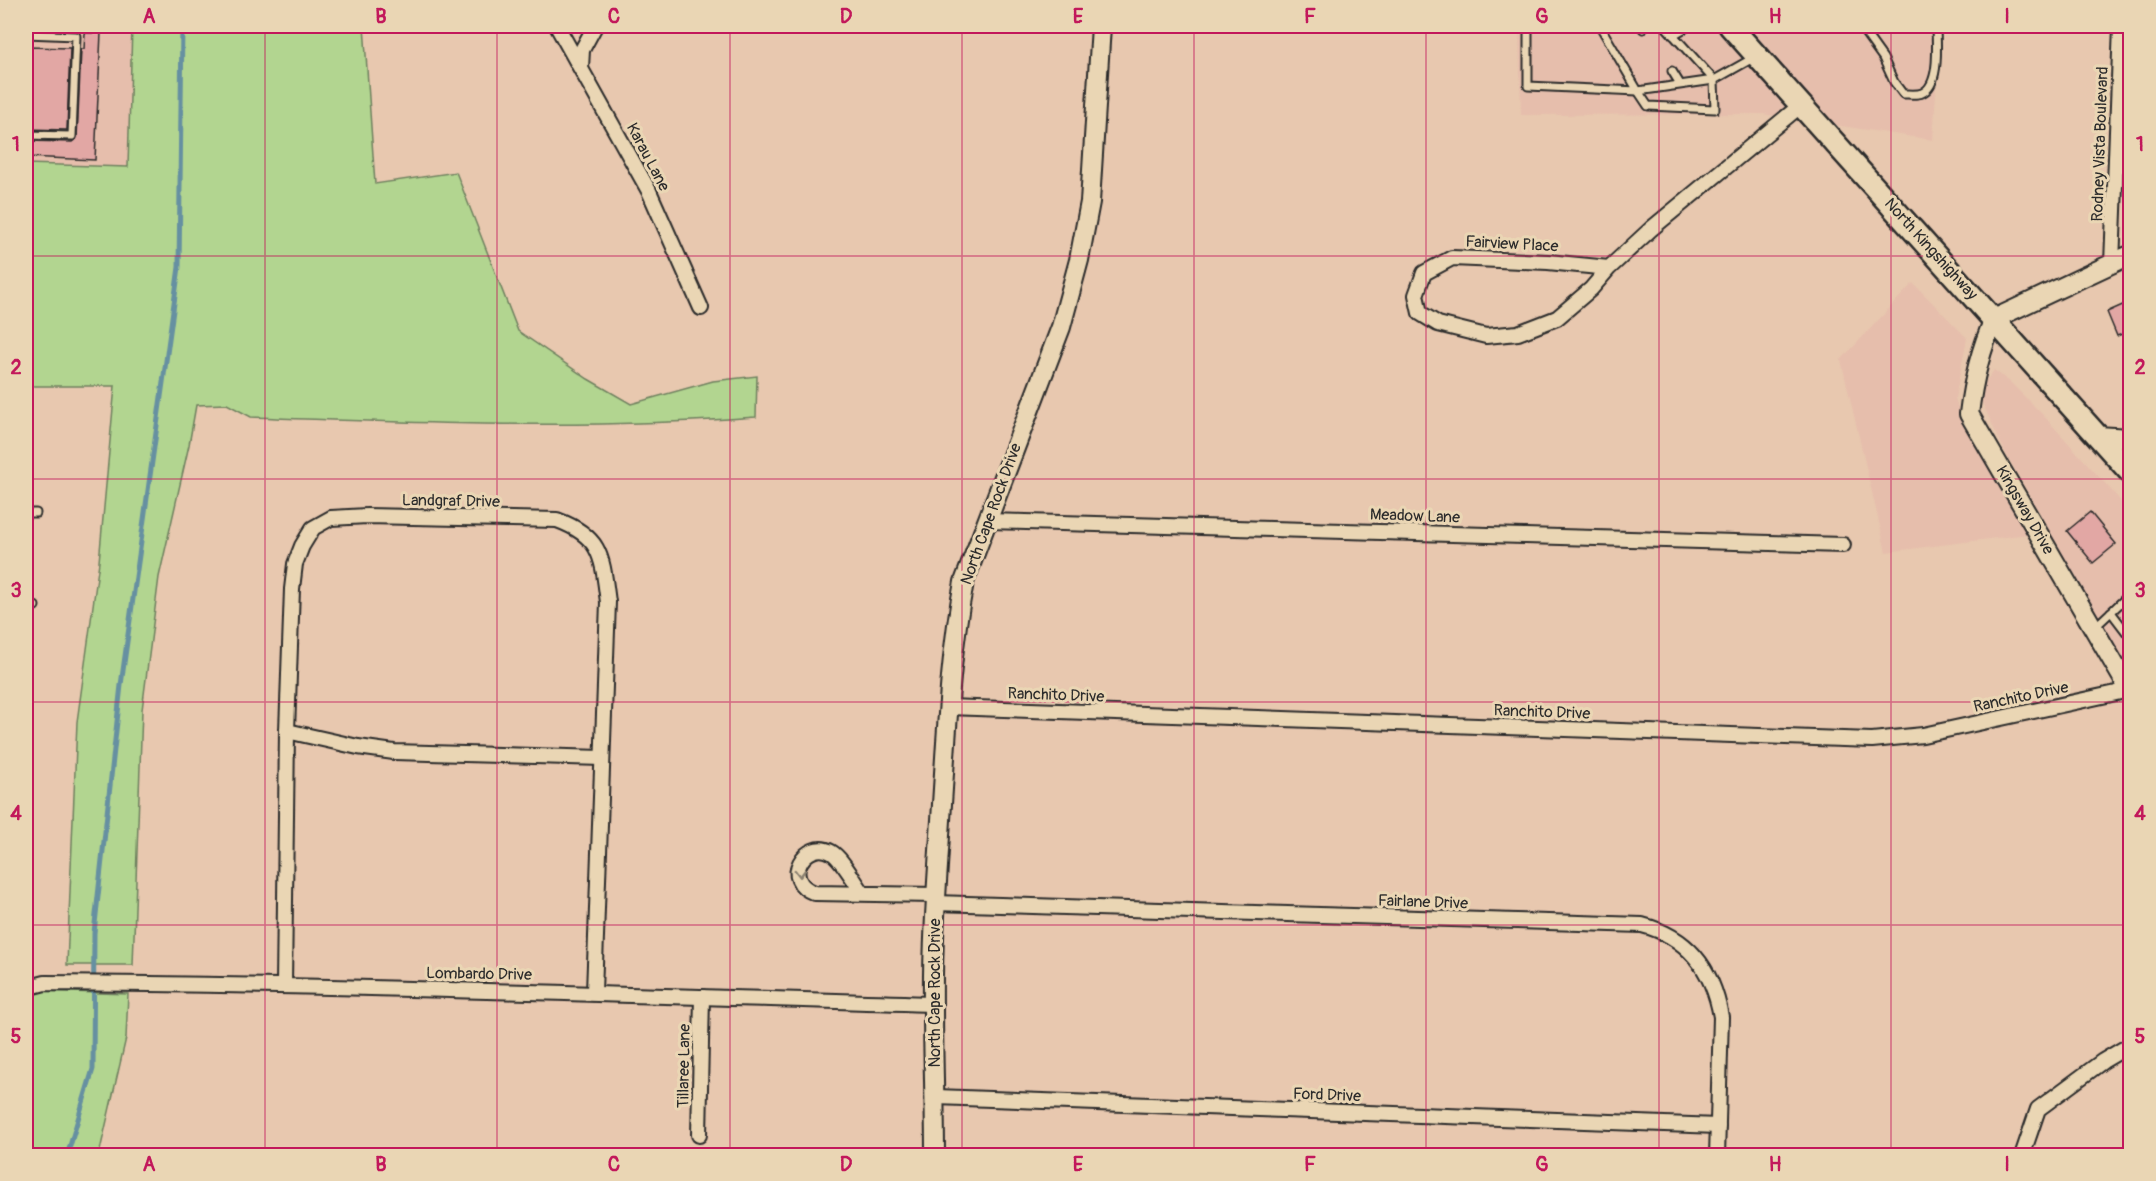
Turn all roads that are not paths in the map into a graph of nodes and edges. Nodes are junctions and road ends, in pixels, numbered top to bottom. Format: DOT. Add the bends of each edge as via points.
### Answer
graph roads {
  1 [pos="557,26"];
  2 [pos="595,26"];
  3 [pos="1101,26"];
  4 [pos="1528,26"];
  5 [pos="1600,26"];
  6 [pos="1665,26"];
  7 [pos="1689,26"];
  8 [pos="1730,26"];
  9 [pos="1860,26"];
  10 [pos="1936,26"];
  11 [pos="2121,26"];
  12 [pos="26,34"];
  13 [pos="1673,34"];
  14 [pos="1757,56"];
  15 [pos="581,68"];
  16 [pos="1672,71"];
  17 [pos="1714,80"];
  18 [pos="1680,84"];
  19 [pos="1638,91"];
  20 [pos="1801,105"];
  21 [pos="26,135"];
  22 [pos="2130,255"];
  23 [pos="2112,264"];
  24 [pos="1609,268"];
  25 [pos="701,308"];
  26 [pos="1994,319"];
  27 [pos="2097,436"];
  28 [pos="2130,438"];
  29 [pos="2130,472"];
  30 [pos="26,513"];
  31 [pos="36,513"];
  32 [pos="987,521"];
  33 [pos="1843,545"];
  34 [pos="2130,594"];
  35 [pos="26,606"];
  36 [pos="35,606"];
  37 [pos="2111,612"];
  38 [pos="2094,628"];
  39 [pos="2130,637"];
  40 [pos="2130,691"];
  41 [pos="948,707"];
  42 [pos="287,731"];
  43 [pos="602,758"];
  44 [pos="863,893"];
  45 [pos="936,899"];
  46 [pos="284,986"];
  47 [pos="26,988"];
  48 [pos="594,992"];
  49 [pos="702,997"];
  50 [pos="933,1004"];
  51 [pos="2130,1045"];
  52 [pos="936,1096"];
  53 [pos="1718,1126"];
  54 [pos="699,1135"];
  55 [pos="935,1155"];
  56 [pos="1717,1155"];
  57 [pos="2022,1155"];
  1 -- 15 [label="street, Karau Lane"];
  2 -- 15 [label="street" via="582,50"];
  3 -- 32 [label="street, North Cape Rock Drive" via="1090,202 1078,260 1061,327"];
  4 -- 19 [label="lane" via="1528,86"];
  5 -- 19 [label="lane"];
  6 -- 13 [label="lane"];
  7 -- 13 [label="lane"];
  8 -- 14 [label="main road, North Kingshighway"];
  9 -- 10 [label="lane" via="1903,94 1922,93 1932,83"];
  11 -- 23 [label="street, Rodney Vista Boulevard"];
  12 -- 21 [label="lane" via="76,36 72,136"];
  13 -- 17 [label="lane"];
  14 -- 17 [label="lane"];
  14 -- 20 [label="main road, North Kingshighway"];
  15 -- 25 [label="street, Karau Lane" via="648,191"];
  16 -- 18 [label="lane"];
  17 -- 18 [label="lane"];
  17 -- 19 [label="lane" via="1715,109 1648,106"];
  18 -- 19 [label="lane"];
  20 -- 24 [label="street, Fairview Place"];
  20 -- 26 [label="main road, North Kingshighway"];
  22 -- 23 [label="street"];
  23 -- 26 [label="street"];
  24 -- 24 [label="street, Fairview Place" via="1557,318 1518,333 1486,336 1438,324 1420,312 1416,295 1424,273 1452,258"];
  26 -- 27 [label="main road, North Kingshighway"];
  26 -- 38 [label="street, Kingsway Drive" via="1972,382 1969,414"];
  27 -- 28 [label="street"];
  27 -- 29 [label="main road, North Kingshighway"];
  30 -- 31 [label="lane"];
  32 -- 33 [label="street, Meadow Lane"];
  32 -- 41 [label="street, North Cape Rock Drive" via="964,582"];
  34 -- 37 [label="lane"];
  35 -- 36 [label="lane"];
  37 -- 38 [label="lane"];
  37 -- 39 [label="lane"];
  38 -- 40 [label="street, Kingsway Drive"];
  40 -- 41 [label="street, Ranchito Drive" via="1923,735 1872,740"];
  41 -- 45 [label="street, North Cape Rock Drive"];
  42 -- 43 [label="street" via="394,752"];
  42 -- 43 [label="street, Landgraf Drive" via="295,564 313,528 331,518 367,516 557,520 587,534 599,551 604,574 608,602"];
  42 -- 46 [label="street, Landgraf Drive"];
  43 -- 48 [label="street, Landgraf Drive"];
  44 -- 44 [label="street, Fairlane Drive, one-way" via="831,852 817,850 801,860 797,876 807,891"];
  44 -- 45 [label="street, Fairlane Drive"];
  45 -- 50 [label="street, North Cape Rock Drive"];
  45 -- 53 [label="street, Fairlane Drive" via="1658,929 1674,937 1697,958 1718,1001"];
  46 -- 47 [label="street, Lombardo Drive" via="45,983"];
  46 -- 48 [label="street, Lombardo Drive"];
  48 -- 49 [label="street, Lombardo Drive"];
  49 -- 50 [label="street, Lombardo Drive"];
  49 -- 54 [label="street, Tillaree Lane"];
  50 -- 52 [label="street, North Cape Rock Drive"];
  51 -- 57 [label="street" via="2038,1109"];
  52 -- 53 [label="street, Ford Drive"];
  52 -- 55 [label="street, North Cape Rock Drive"];
  53 -- 56 [label="street, Fairlane Drive"];
}
